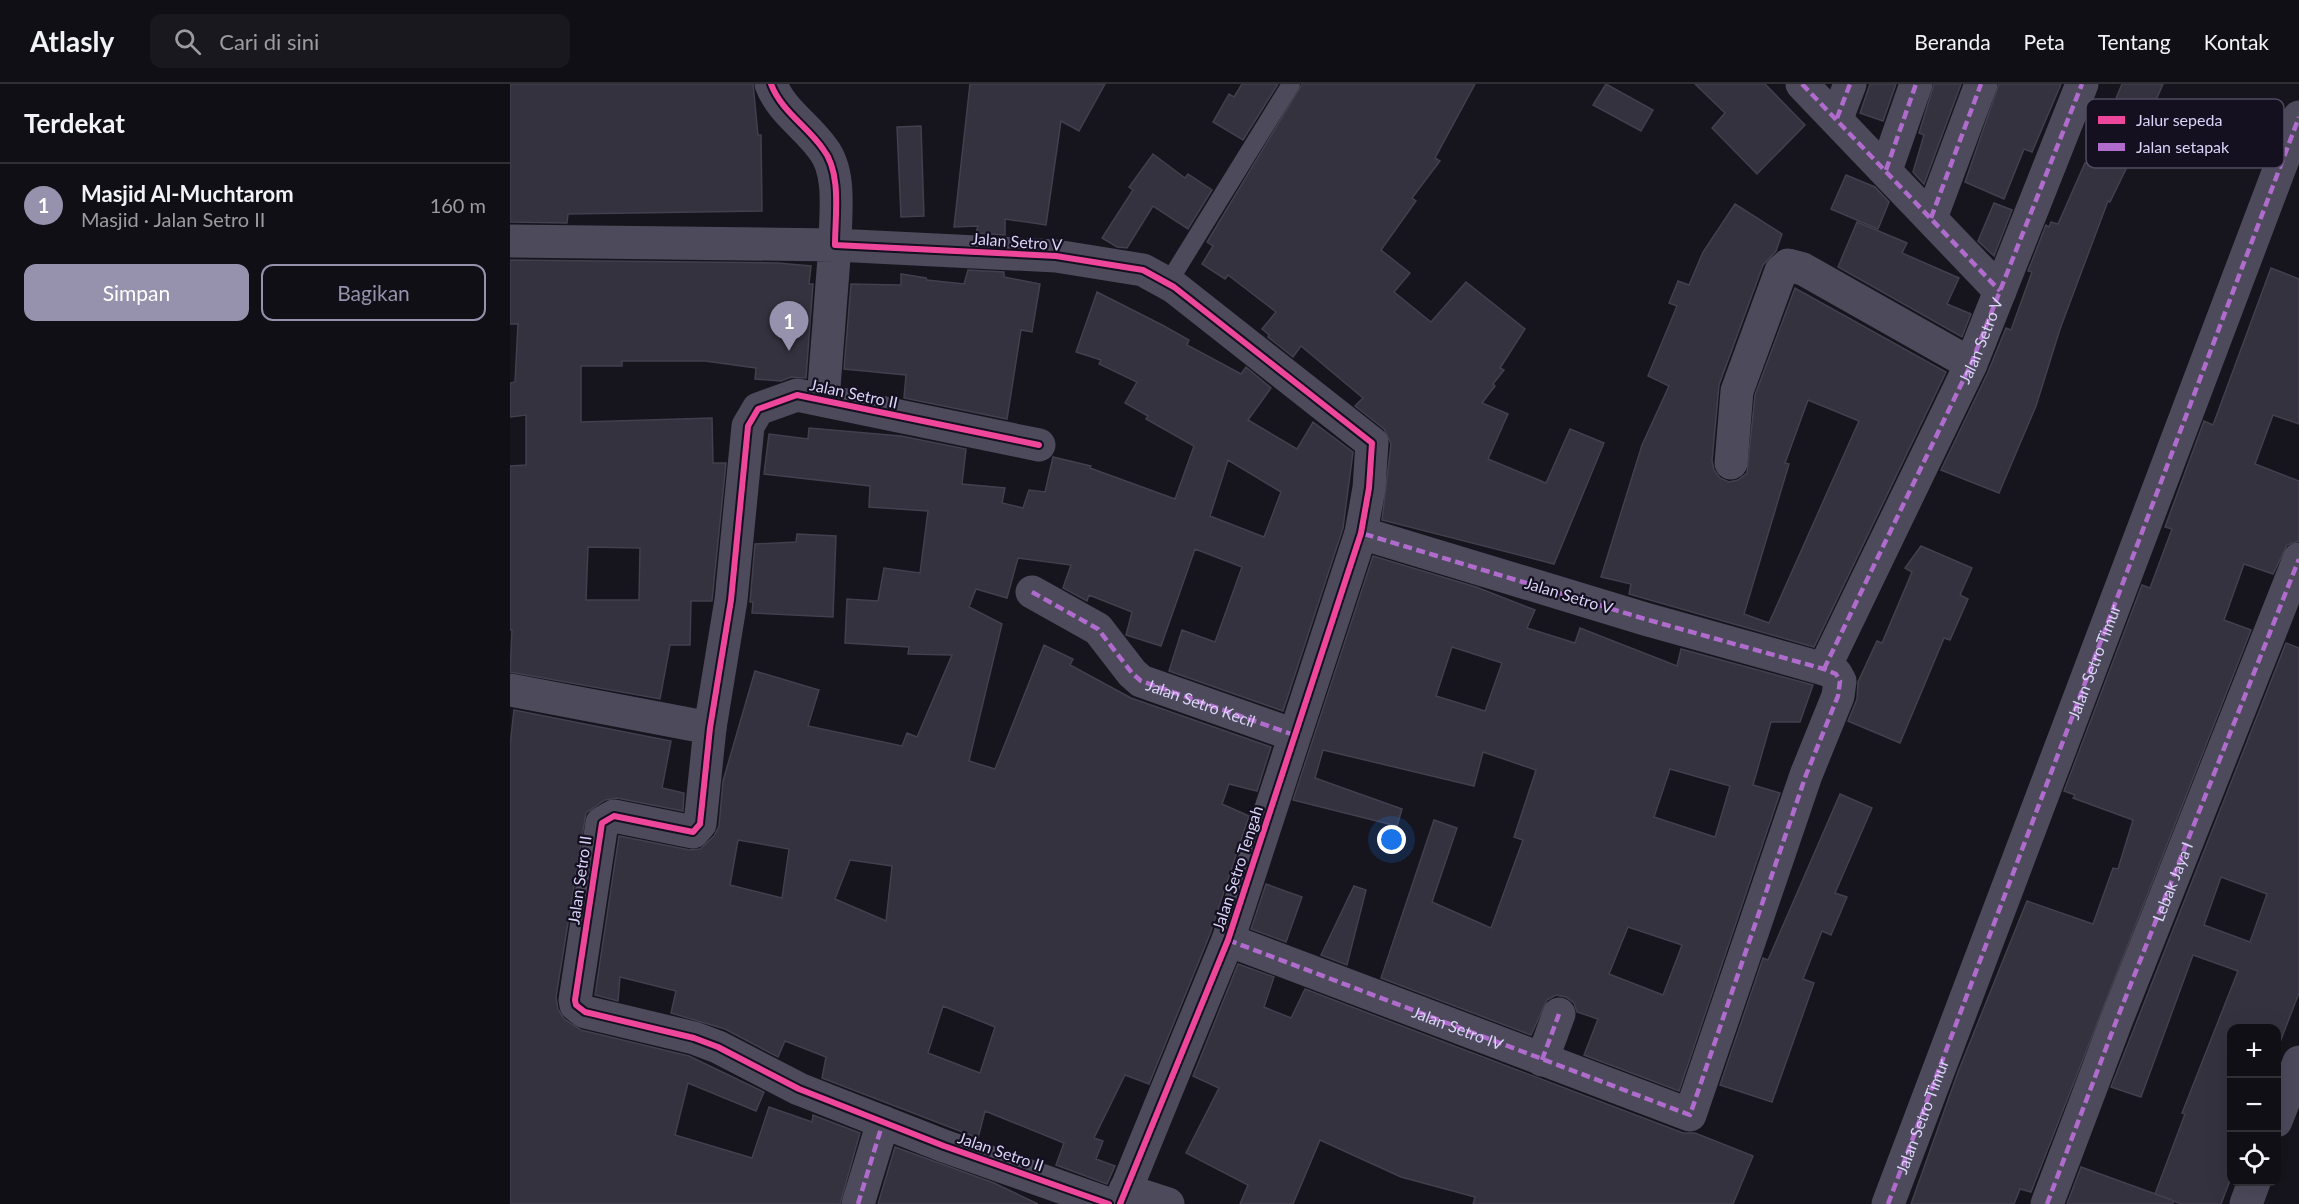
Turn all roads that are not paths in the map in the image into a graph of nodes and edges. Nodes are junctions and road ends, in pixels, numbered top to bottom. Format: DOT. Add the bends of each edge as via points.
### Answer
graph roads {
  1 [pos="771,84"];
  2 [pos="1291,84"];
  3 [pos="1802,84"];
  4 [pos="1850,84"];
  5 [pos="1916,84"];
  6 [pos="1981,84"];
  7 [pos="2082,84"];
  8 [pos="2299,117"];
  9 [pos="1837,118"];
  10 [pos="2284,157"];
  11 [pos="2280,168"];
  12 [pos="1886,170"];
  13 [pos="1931,218"];
  14 [pos="510,241"];
  15 [pos="835,245"];
  16 [pos="1168,283"];
  17 [pos="2000,291"];
  18 [pos="1971,364"];
  19 [pos="823,400"];
  20 [pos="1039,445"];
  21 [pos="1731,463"];
  22 [pos="1361,533"];
  23 [pos="2299,559"];
  24 [pos="1032,592"];
  25 [pos="1824,669"];
  26 [pos="510,690"];
  27 [pos="710,728"];
  28 [pos="1294,735"];
  29 [pos="1228,940"];
  30 [pos="1559,1014"];
  31 [pos="1542,1060"];
  32 [pos="2299,1062"];
  33 [pos="2281,1110"];
  34 [pos="883,1122"];
  35 [pos="2253,1186"];
  36 [pos="1118,1199"];
  37 [pos="858,1204"];
  38 [pos="1168,1204"];
  39 [pos="1888,1204"];
  40 [pos="2047,1204"];
  41 [pos="2246,1204"];
  1 -- 15 [label="street" via="776,98 831,162"];
  2 -- 16 [label="lane"];
  3 -- 9 [label="street"];
  4 -- 9 [label="street"];
  5 -- 12 [label="street"];
  6 -- 13 [label="street"];
  7 -- 17 [label="street, Jalan Setro V"];
  8 -- 10 [label="street, Jalan Setro Timur"];
  9 -- 12 [label="street"];
  11 -- 39 [label="street, Jalan Setro Timur"];
  12 -- 13 [label="street"];
  13 -- 17 [label="street"];
  14 -- 15 [label="street, Jalan Setro V"];
  15 -- 16 [label="street, Jalan Setro V" via="1056,256 1143,270"];
  15 -- 19 [label="street, Jalan Setro II"];
  16 -- 22 [label="street, Jalan Setro V" via="1370,438 1373,448"];
  17 -- 18 [label="street, Jalan Setro V"];
  18 -- 21 [label="street" via="1803,269 1788,265 1781,272 1737,391"];
  18 -- 25 [label="street, Jalan Setro V"];
  19 -- 20 [label="street, Jalan Setro II"];
  19 -- 27 [label="street, Jalan Setro II" via="786,397 758,409 748,426 731,600"];
  22 -- 25 [label="street, Jalan Setro V" via="1645,620"];
  22 -- 28 [label="street, Jalan Setro Tengah"];
  23 -- 40 [label="street, Lebak Jaya I"];
  24 -- 28 [label="street, Jalan Setro Kecil" via="1098,629 1141,681"];
  25 -- 31 [label="street, Jalan Setro IV" via="1836,674 1840,681 1838,696 1806,775 1693,1113 1688,1116"];
  26 -- 27 [label="street"];
  27 -- 34 [label="street, Jalan Setro II" via="698,828 687,832 614,816 602,823 576,1005 585,1012 694,1038 799,1089"];
  28 -- 29 [label="street, Jalan Setro Tengah"];
  29 -- 31 [label="street, Jalan Setro IV"];
  29 -- 36 [label="street, Jalan Setro Tengah"];
  30 -- 31 [label="street"];
  32 -- 33 [label="street"];
  34 -- 36 [label="street, Jalan Setro II"];
  34 -- 37 [label="street"];
  35 -- 41 [label="street"];
  36 -- 38 [label="street, Jalan Setro II"];
}
